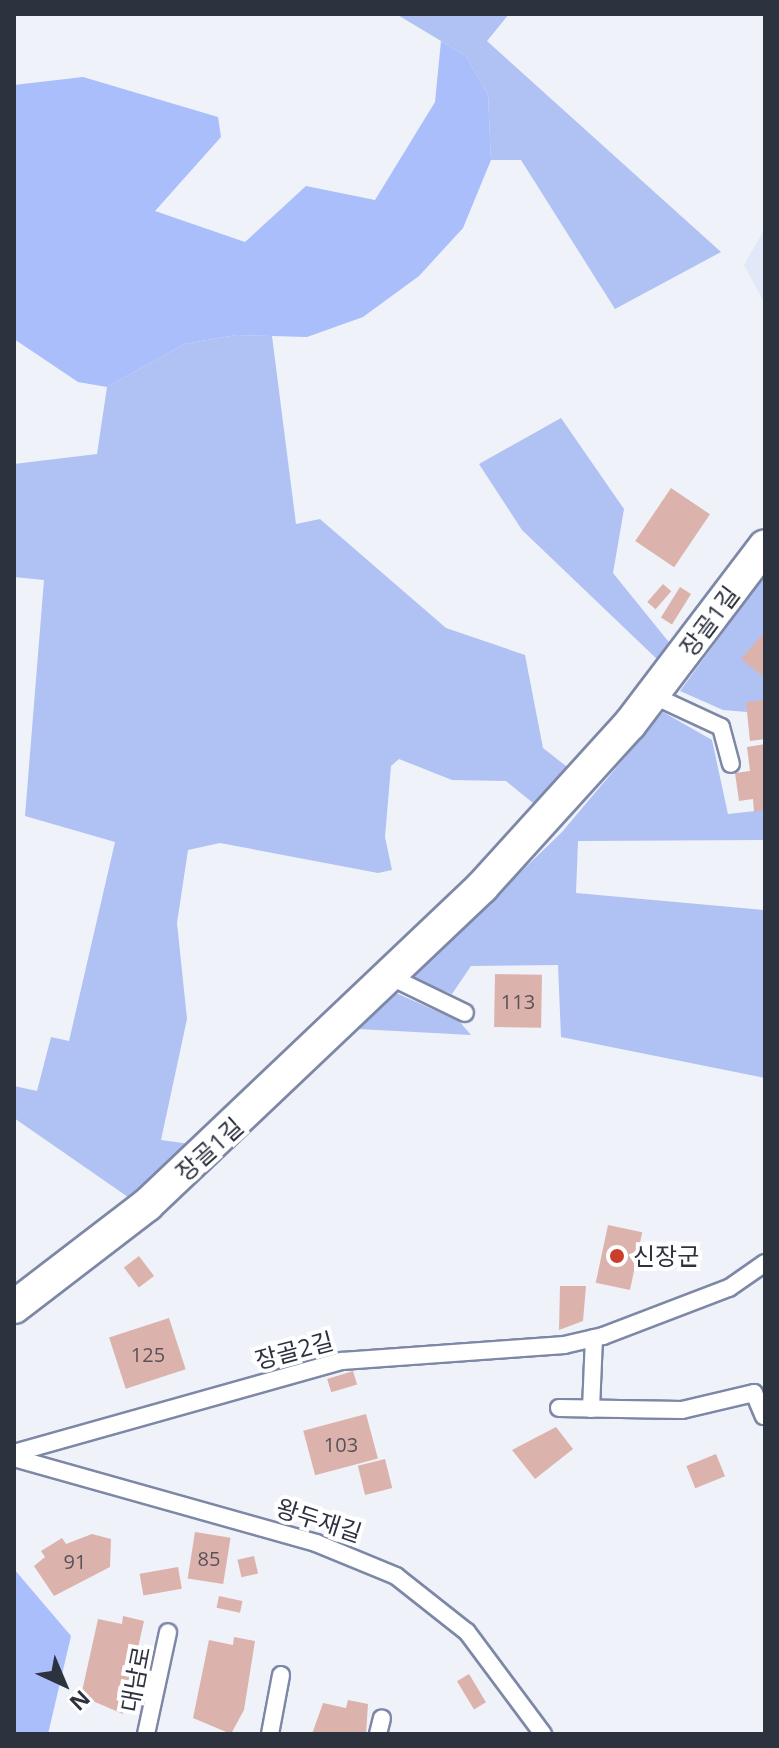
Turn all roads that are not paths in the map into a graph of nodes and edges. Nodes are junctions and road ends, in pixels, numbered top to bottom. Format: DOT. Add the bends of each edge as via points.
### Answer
graph roads {
  1 [pos="765,546"];
  2 [pos="652,695"];
  3 [pos="731,764"];
  4 [pos="391,977"];
  5 [pos="465,1013"];
  6 [pos="765,1263"];
  7 [pos="14,1307"];
  8 [pos="594,1338"];
  9 [pos="559,1408"];
  10 [pos="591,1409"];
  11 [pos="764,1416"];
  12 [pos="14,1455"];
  13 [pos="168,1632"];
  14 [pos="281,1675"];
  15 [pos="146,1734"];
  16 [pos="270,1734"];
  17 [pos="543,1734"];
  1 -- 2 [label="street, 장골1길"];
  2 -- 3 [label="lane" via="721,727"];
  2 -- 4 [label="street, 장골1길" via="565,801"];
  4 -- 5 [label="lane"];
  4 -- 7 [label="street, 장골1길" via="147,1205"];
  6 -- 8 [label="lane, 장골2길" via="729,1288"];
  8 -- 10 [label="lane"];
  8 -- 12 [label="lane, 장골2길" via="342,1361"];
  9 -- 10 [label="lane"];
  10 -- 11 [label="lane" via="682,1410 754,1393"];
  12 -- 17 [label="lane, 왕두재길" via="316,1543 396,1576 467,1632"];
  13 -- 15 [label="lane, 대남로"];
  14 -- 16 [label="lane"];
}
